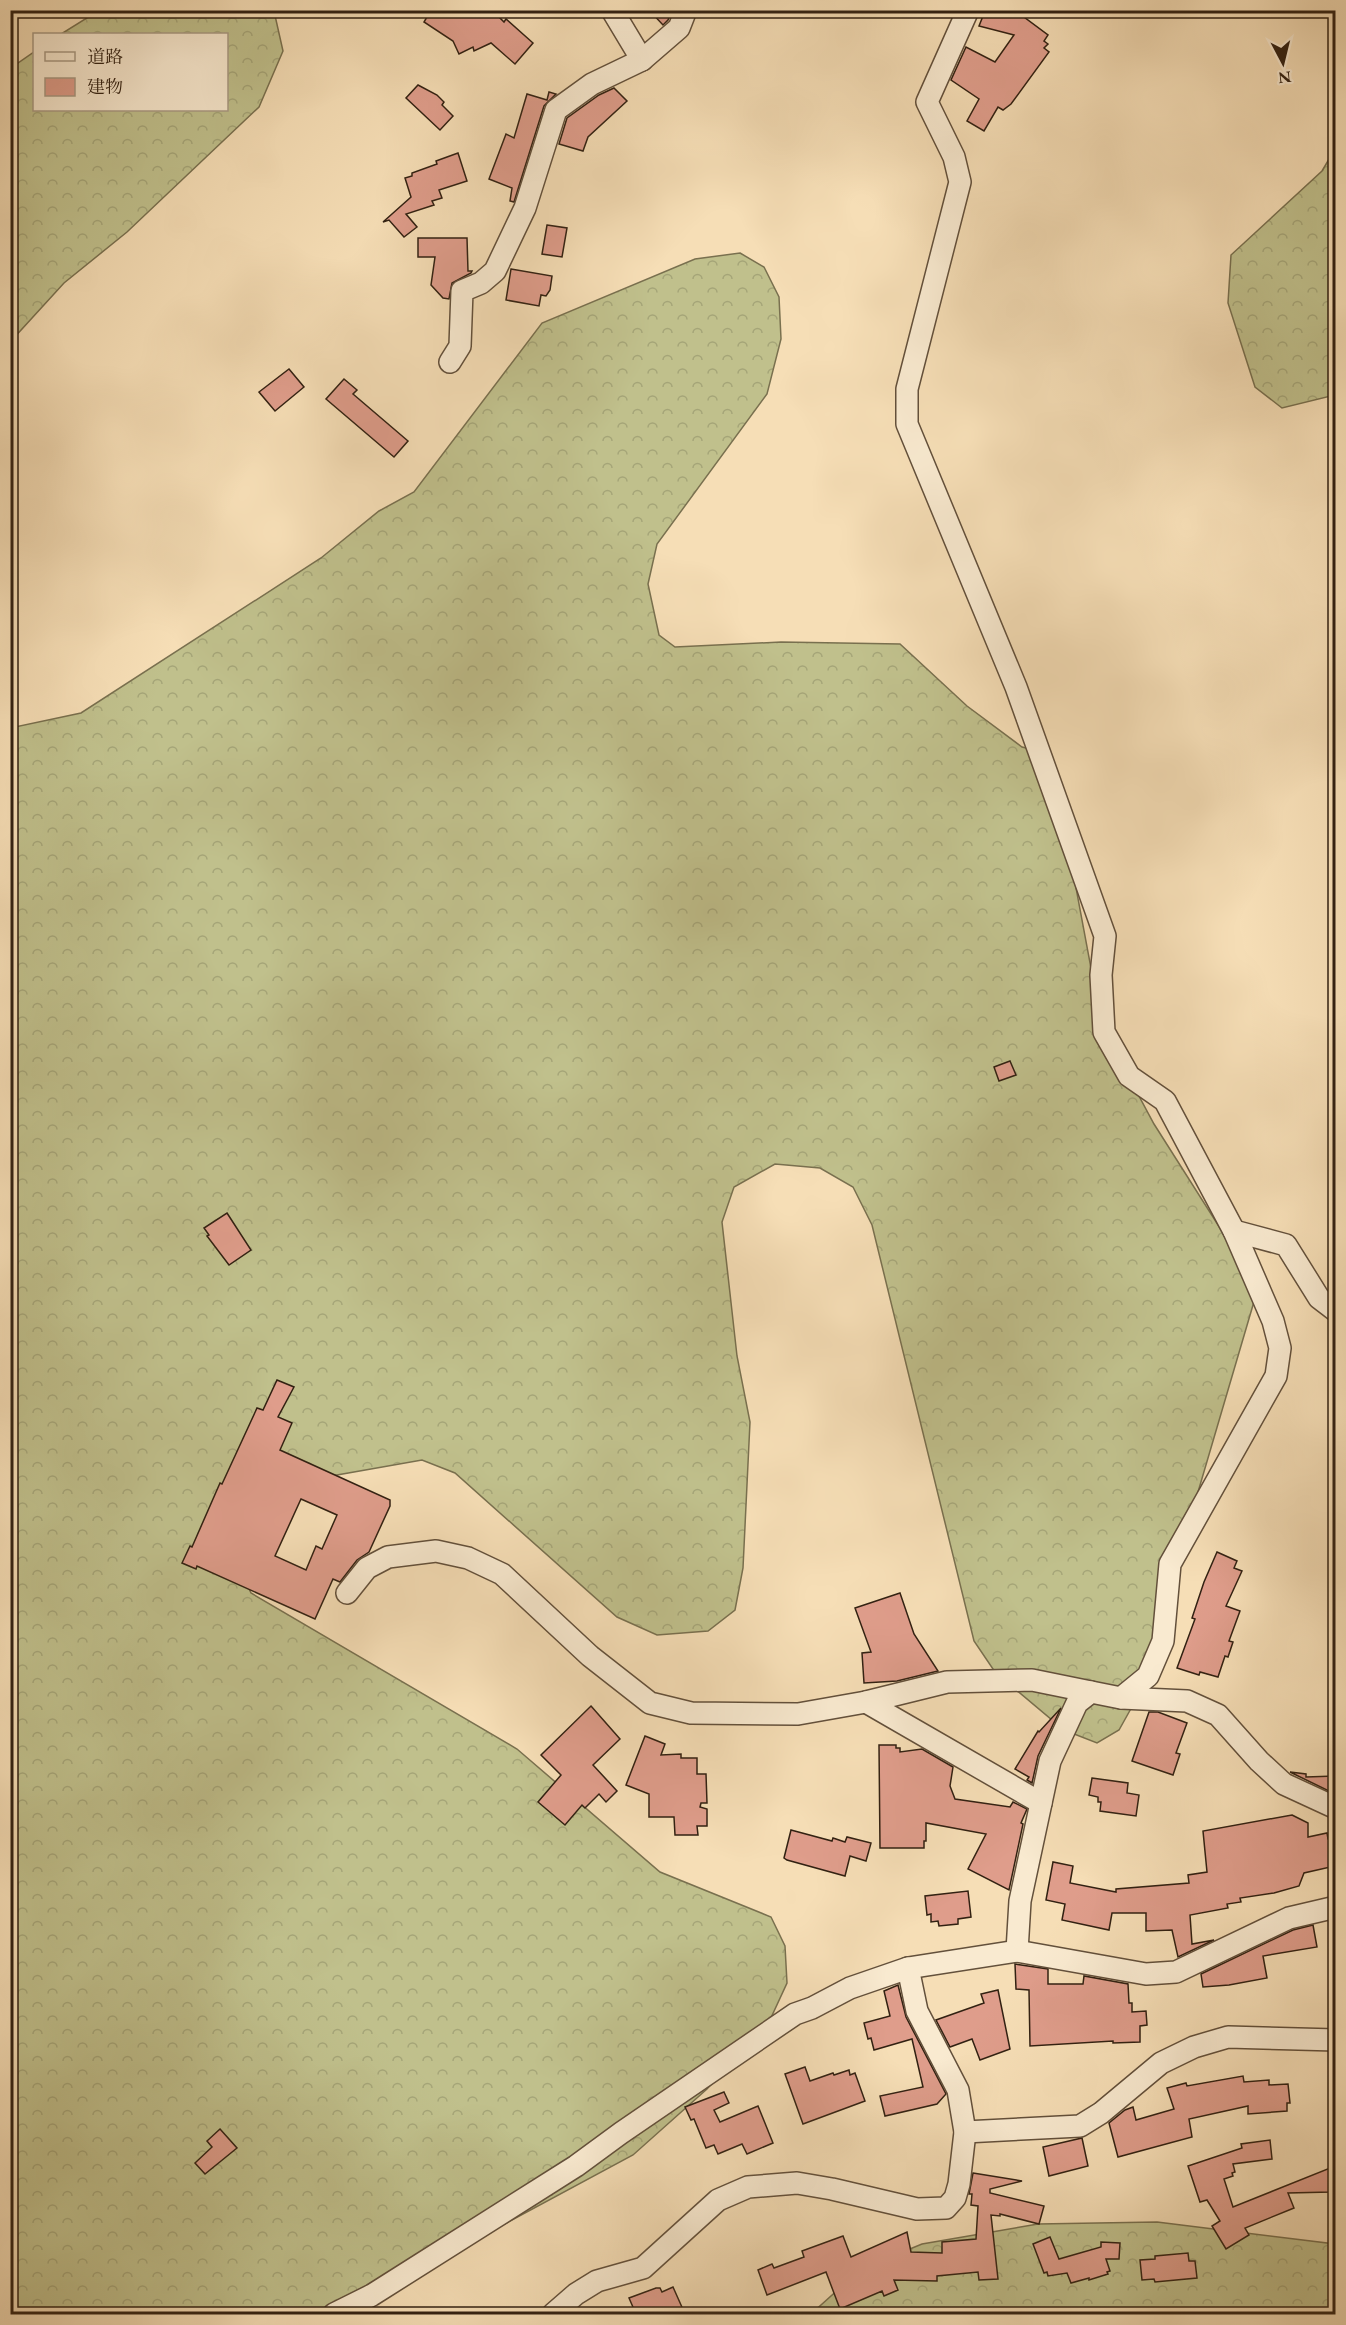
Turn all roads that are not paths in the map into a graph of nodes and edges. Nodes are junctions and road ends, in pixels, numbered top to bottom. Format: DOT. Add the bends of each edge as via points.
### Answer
graph roads {
  1 [pos="612,10"];
  2 [pos="686,10"];
  3 [pos="968,10"];
  4 [pos="642,60"];
  5 [pos="450,362"];
  6 [pos="1234,1231"];
  7 [pos="1335,1311"];
  8 [pos="347,1593"];
  9 [pos="1091,1692"];
  10 [pos="1121,1698"];
  11 [pos="866,1702"];
  12 [pos="1041,1803"];
  13 [pos="1335,1808"];
  14 [pos="1335,1907"];
  15 [pos="1017,1951"];
  16 [pos="908,1968"];
  17 [pos="1335,2040"];
  18 [pos="965,2132"];
  19 [pos="334,2314"];
  20 [pos="553,2314"];
  1 -- 4 [label="street"];
  2 -- 4 [label="street" via="679,28"];
  3 -- 6 [label="street" via="927,102 954,158 960,182 907,389 907,424 1016,687 1105,936 1101,975 1104,1032 1129,1076 1165,1101"];
  4 -- 5 [label="street" via="592,84 556,110 525,208 495,271 481,283 462,291 460,346"];
  6 -- 7 [label="street" via="1286,1245 1319,1298"];
  6 -- 10 [label="street" via="1274,1321 1280,1348 1276,1376 1170,1564 1163,1641 1148,1676"];
  8 -- 11 [label="street" via="367,1568 388,1557 436,1551 468,1558 502,1574 590,1656 650,1702 691,1713 740,1715 798,1713"];
  9 -- 10 [label="street"];
  9 -- 11 [label="street" via="1032,1680 946,1682"];
  9 -- 12 [label="street" via="1077,1703 1050,1761"];
  10 -- 13 [label="street" via="1187,1701 1218,1715 1284,1784"];
  11 -- 12 [label="street"];
  12 -- 15 [label="street" via="1020,1901"];
  14 -- 15 [label="street" via="1289,1918 1176,1972 1146,1974"];
  15 -- 16 [label="street"];
  16 -- 18 [label="street" via="917,2011 958,2090"];
  16 -- 19 [label="street" via="850,1988 795,2014 576,2166 372,2295"];
  17 -- 18 [label="street" via="1228,2037 1161,2063 1080,2126"];
  18 -- 20 [label="street" via="959,2184 955,2198 946,2208 917,2209 797,2183 748,2187 718,2200 643,2268 597,2281"];
}
